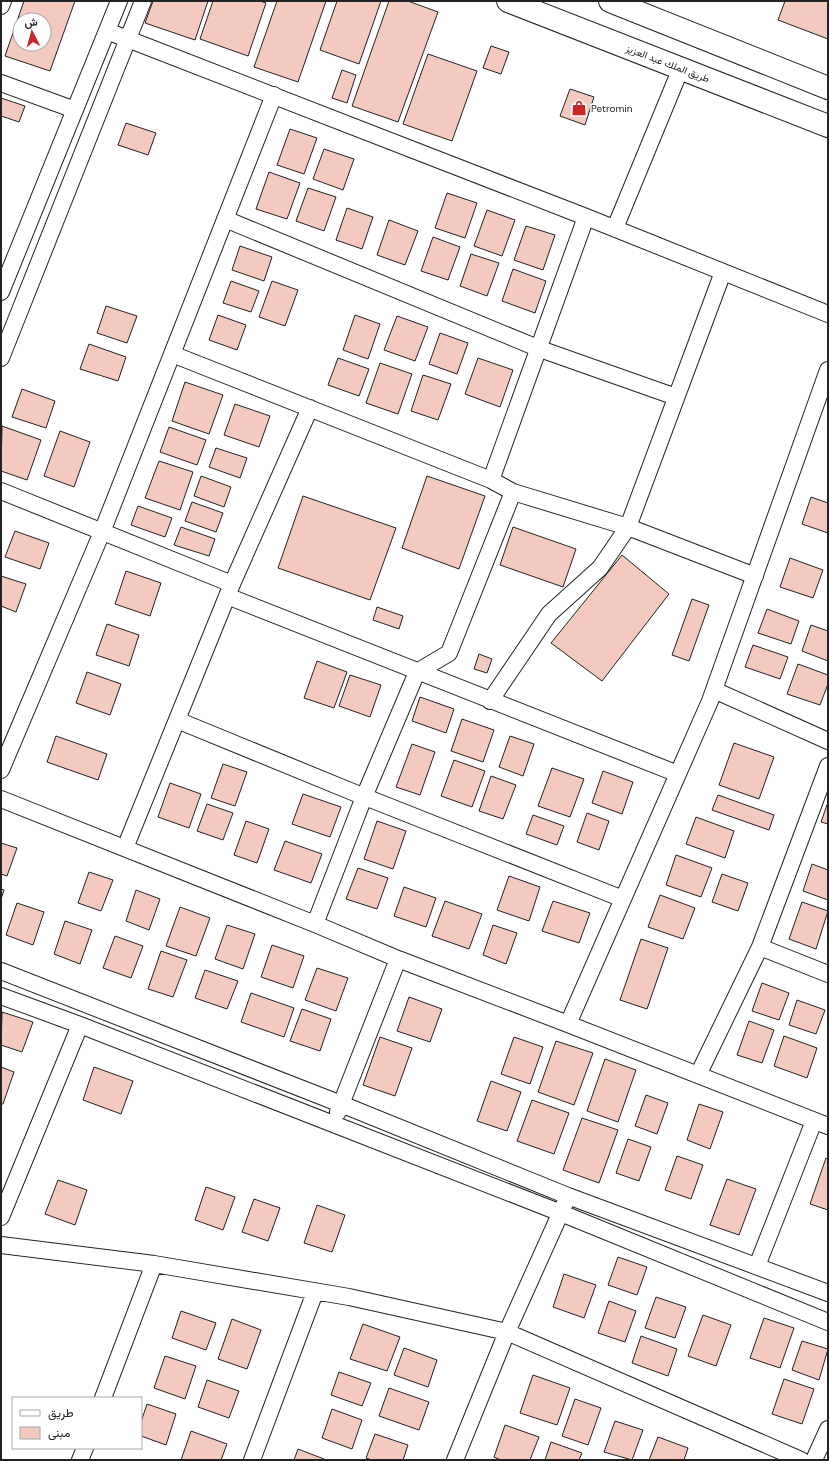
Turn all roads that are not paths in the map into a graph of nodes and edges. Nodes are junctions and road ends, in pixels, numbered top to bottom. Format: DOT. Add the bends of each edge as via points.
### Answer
graph roads {
  1 [pos="3,1"];
  2 [pos="119,1"];
  3 [pos="143,1"];
  4 [pos="508,1"];
  5 [pos="610,1"];
  6 [pos="1,6"];
  7 [pos="635,6"];
  8 [pos="107,31"];
  9 [pos="128,38"];
  10 [pos="681,68"];
  11 [pos="1,82"];
  12 [pos="828,88"];
  13 [pos="274,95"];
  14 [pos="75,110"];
  15 [pos="828,126"];
  16 [pos="586,217"];
  17 [pos="225,219"];
  18 [pos="615,228"];
  19 [pos="723,272"];
  20 [pos="1,292"];
  21 [pos="828,314"];
  22 [pos="540,349"];
  23 [pos="172,354"];
  24 [pos="1,358"];
  25 [pos="828,370"];
  26 [pos="676,397"];
  27 [pos="310,408"];
  28 [pos="491,480"];
  29 [pos="1,491"];
  30 [pos="513,492"];
  31 [pos="628,527"];
  32 [pos="102,532"];
  33 [pos="755,576"];
  34 [pos="230,590"];
  35 [pos="417,672"];
  36 [pos="714,690"];
  37 [pos="490,701"];
  38 [pos="177,720"];
  39 [pos="828,741"];
  40 [pos="828,766"];
  41 [pos="1,770"];
  42 [pos="678,774"];
  43 [pos="364,797"];
  44 [pos="1,799"];
  45 [pos="125,848"];
  46 [pos="623,900"];
  47 [pos="315,924"];
  48 [pos="760,947"];
  49 [pos="398,959"];
  50 [pos="1,971"];
  51 [pos="828,974"];
  52 [pos="1,996"];
  53 [pos="568,1024"];
  54 [pos="80,1025"];
  55 [pos="698,1075"];
  56 [pos="341,1104"];
  57 [pos="821,1123"];
  58 [pos="334,1125"];
  59 [pos="568,1196"];
  60 [pos="561,1213"];
  61 [pos="1,1217"];
  62 [pos="1,1245"];
  63 [pos="154,1264"];
  64 [pos="757,1266"];
  65 [pos="314,1292"];
  66 [pos="828,1293"];
  67 [pos="828,1322"];
  68 [pos="507,1332"];
  69 [pos="103,1397"];
  70 [pos="828,1429"];
  71 [pos="84,1449"];
  72 [pos="80,1460"];
  73 [pos="252,1460"];
  74 [pos="455,1460"];
  75 [pos="801,1460"];
  76 [pos="814,1460"];
  1 -- 6 [label="street"];
  2 -- 8 [label="street"];
  3 -- 9 [label="street"];
  4 -- 10 [label="highway, طريق الملك عبد العزيز"];
  5 -- 7 [label="highway"];
  7 -- 12 [label="highway"];
  8 -- 9 [label="street"];
  8 -- 14 [label="street"];
  9 -- 13 [label="street"];
  9 -- 24 [label="street"];
  10 -- 15 [label="highway, طريق الملك عبد العزيز"];
  10 -- 18 [label="street"];
  11 -- 14 [label="street"];
  13 -- 16 [label="street"];
  13 -- 17 [label="street"];
  14 -- 20 [label="street"];
  16 -- 18 [label="street"];
  16 -- 22 [label="street"];
  17 -- 22 [label="street"];
  17 -- 23 [label="street"];
  18 -- 19 [label="street"];
  19 -- 21 [label="street"];
  19 -- 26 [label="street"];
  22 -- 26 [label="street"];
  22 -- 28 [label="street"];
  23 -- 27 [label="street"];
  23 -- 32 [label="street"];
  25 -- 33 [label="street"];
  26 -- 31 [label="street"];
  27 -- 28 [label="street"];
  27 -- 34 [label="street"];
  28 -- 30 [label="street"];
  29 -- 32 [label="street"];
  30 -- 31 [label="street"];
  30 -- 35 [label="street" via="449,653"];
  31 -- 33 [label="street"];
  31 -- 37 [label="street" via="600,568 550,614"];
  32 -- 34 [label="street"];
  32 -- 41 [label="street"];
  33 -- 36 [label="street"];
  34 -- 35 [label="street"];
  34 -- 38 [label="street"];
  35 -- 37 [label="street"];
  35 -- 43 [label="street"];
  36 -- 39 [label="street"];
  36 -- 42 [label="street"];
  37 -- 42 [label="street"];
  38 -- 43 [label="street"];
  38 -- 45 [label="street"];
  40 -- 48 [label="street"];
  42 -- 46 [label="street"];
  43 -- 46 [label="street"];
  43 -- 47 [label="street"];
  44 -- 45 [label="street"];
  45 -- 47 [label="street"];
  46 -- 53 [label="street"];
  47 -- 49 [label="street"];
  48 -- 51 [label="street"];
  48 -- 55 [label="street"];
  49 -- 53 [label="street"];
  49 -- 56 [label="street"];
  50 -- 56 [label="street"];
  52 -- 54 [label="street"];
  53 -- 55 [label="street"];
  54 -- 58 [label="street"];
  54 -- 61 [label="street"];
  55 -- 57 [label="street"];
  56 -- 58 [label="street"];
  56 -- 59 [label="street"];
  57 -- 64 [label="street"];
  58 -- 60 [label="street"];
  59 -- 60 [label="street"];
  59 -- 64 [label="street"];
  60 -- 67 [label="street"];
  60 -- 68 [label="street"];
  62 -- 63 [label="street"];
  63 -- 65 [label="street"];
  63 -- 69 [label="street"];
  64 -- 66 [label="street"];
  65 -- 68 [label="street"];
  65 -- 73 [label="street"];
  68 -- 74 [label="street"];
  68 -- 75 [label="street"];
  70 -- 76 [label="street"];
  71 -- 72 [label="street"];
}
